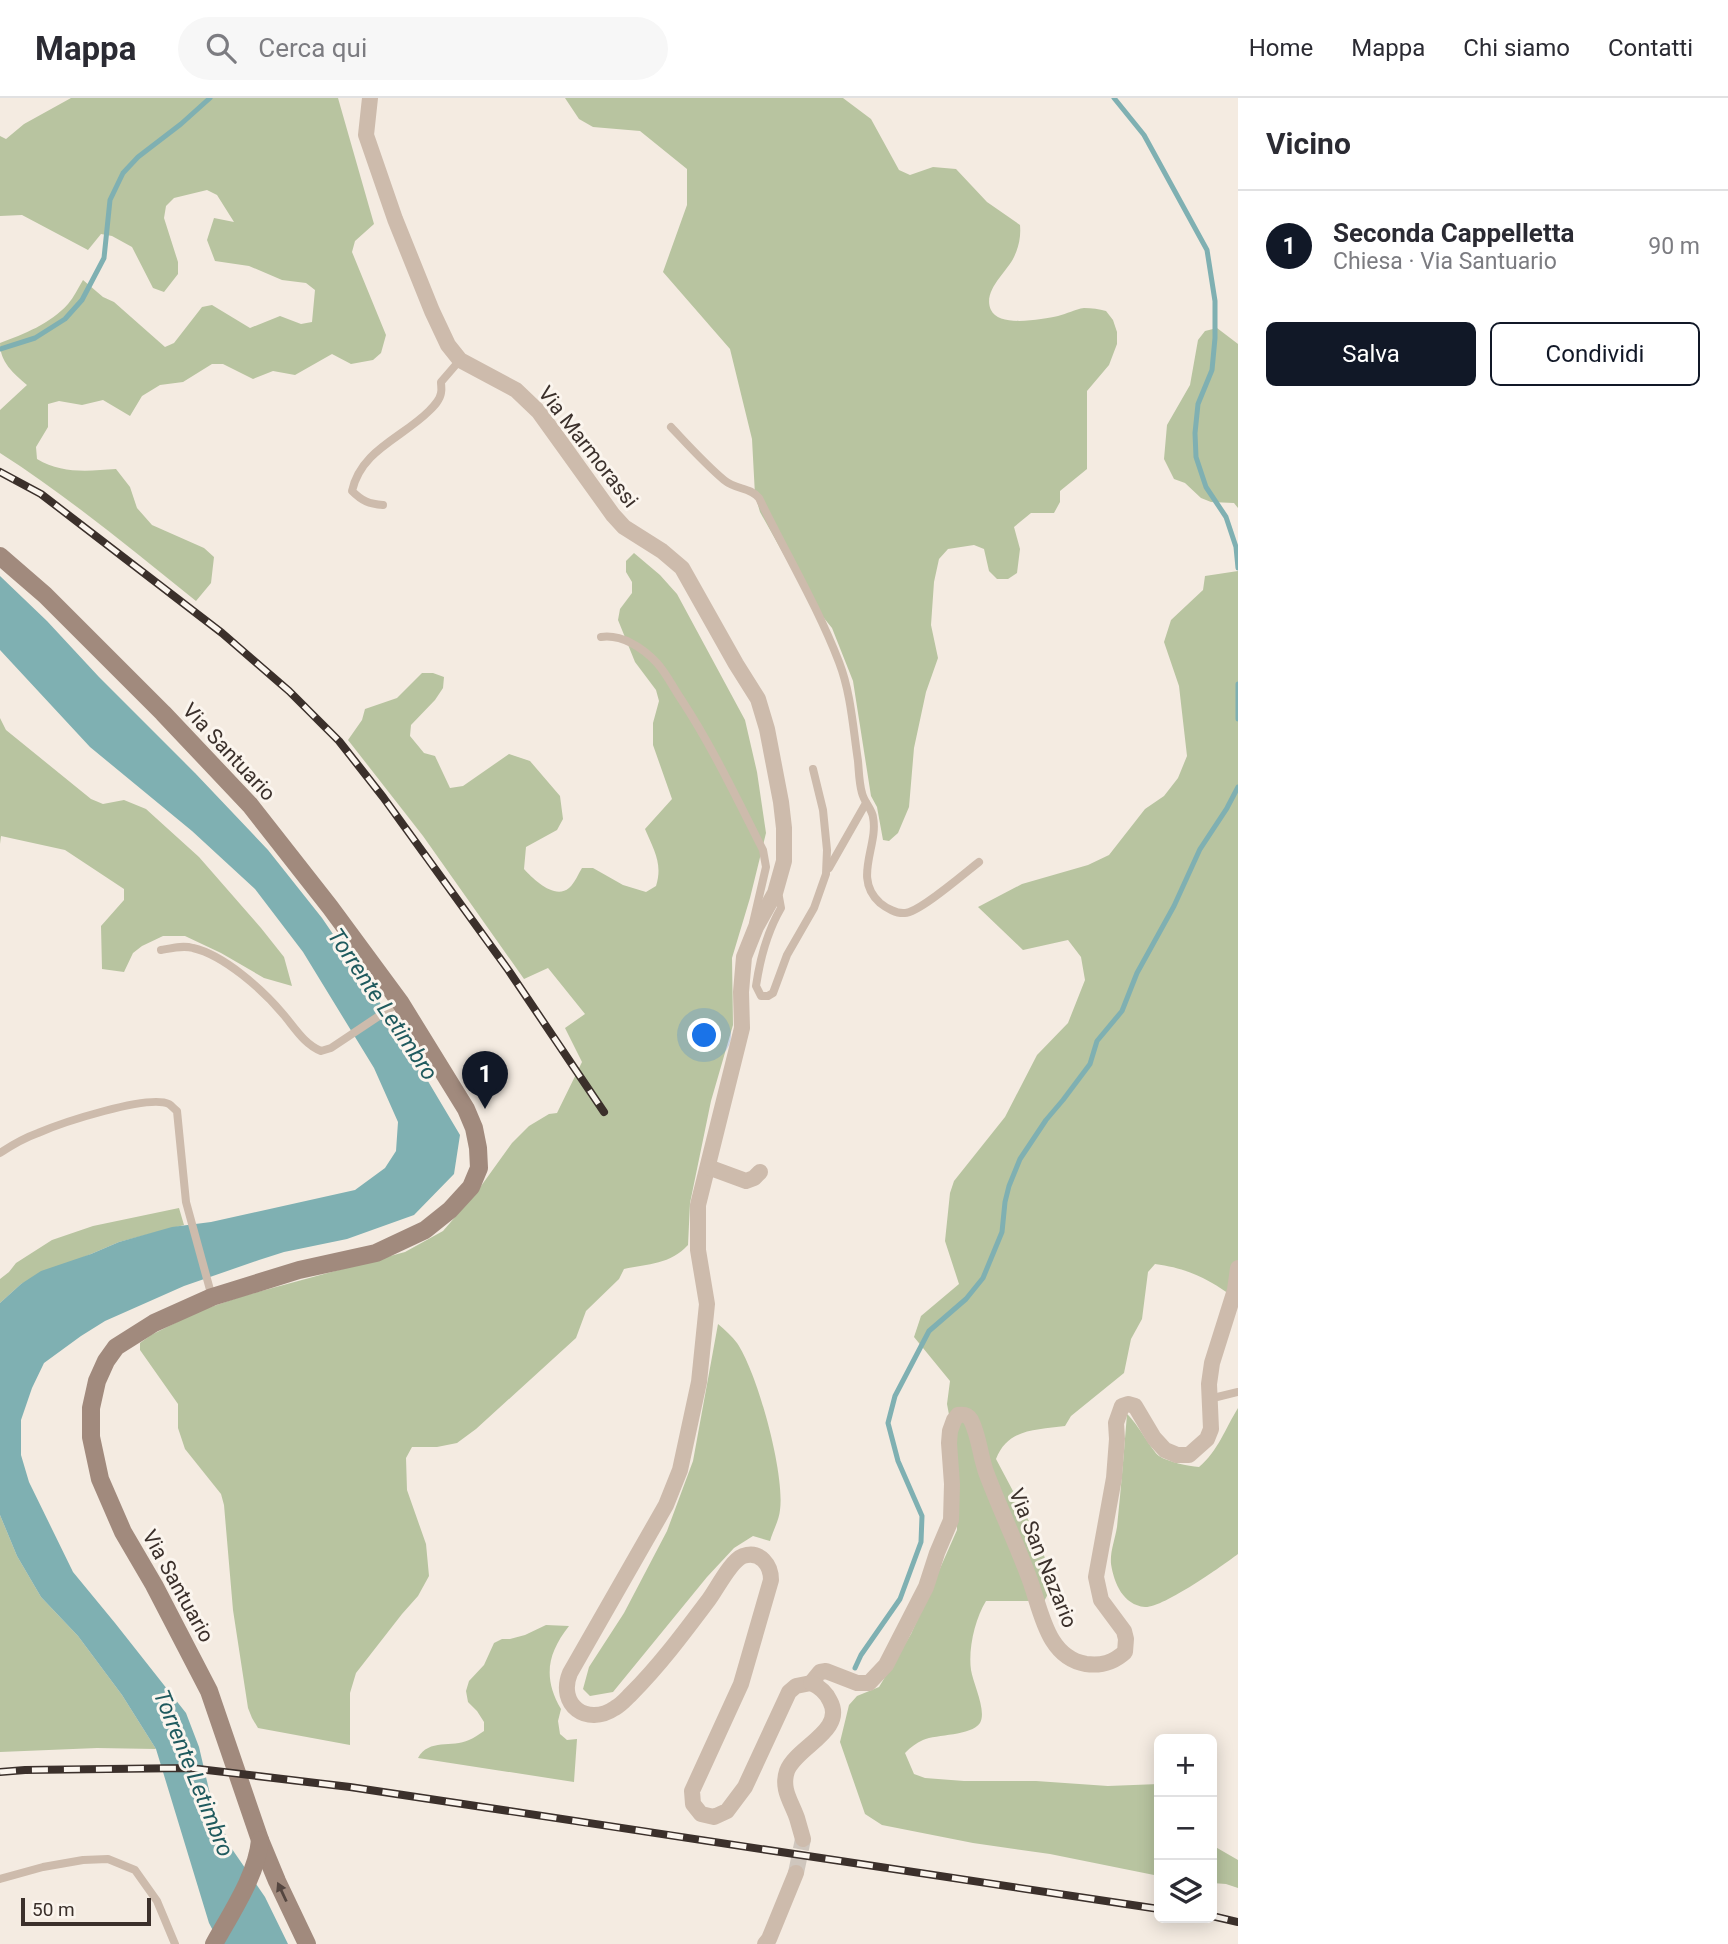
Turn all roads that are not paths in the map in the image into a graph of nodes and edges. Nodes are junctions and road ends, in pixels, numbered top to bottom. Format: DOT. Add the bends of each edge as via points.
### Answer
graph roads {
  1 [pos="370,98"];
  2 [pos="460,360"];
  3 [pos="671,427"];
  4 [pos="383,505"];
  5 [pos="0,556"];
  6 [pos="601,637"];
  7 [pos="813,769"];
  8 [pos="866,803"];
  9 [pos="979,862"];
  10 [pos="826,874"];
  11 [pos="775,893"];
  12 [pos="756,927"];
  13 [pos="161,950"];
  14 [pos="396,1004"];
  15 [pos="0,1153"];
  16 [pos="708,1167"];
  17 [pos="760,1172"];
  18 [pos="1238,1268"];
  19 [pos="210,1291"];
  20 [pos="1238,1392"];
  21 [pos="1209,1399"];
  22 [pos="811,1683"];
  23 [pos="803,1839"];
  24 [pos="260,1840"];
  25 [pos="796,1873"];
  26 [pos="0,1879"];
  27 [pos="768,1942"];
  28 [pos="175,1944"];
  29 [pos="214,1944"];
  30 [pos="307,1944"];
  1 -- 2 [label="street" via="366,135 432,311"];
  2 -- 4 [label="lane" via="440,382 436,404 373,453 355,478 352,491 359,498"];
  2 -- 11 [label="street, Via Marmorassi" via="524,397 624,527 682,568 758,699 784,828 784,861"];
  3 -- 8 [label="lane" via="725,481 754,492 785,548 839,663"];
  5 -- 14 [label="main road, Via Santuario" via="45,595 250,805 322,896"];
  6 -- 12 [label="lane" via="612,636 640,647 658,664 691,715 763,850 766,867 753,922"];
  7 -- 10 [label="lane" via="824,824"];
  8 -- 9 [label="lane" via="874,825 867,882 880,903 891,910 905,913 918,909"];
  8 -- 10 [label="lane"];
  10 -- 11 [label="lane" via="773,993 761,996 756,986 760,964 781,908"];
  11 -- 12 [label="street, Via Marmorassi"];
  12 -- 16 [label="street, Via Marmorassi" via="744,957 743,1028"];
  13 -- 14 [label="lane" via="195,948 229,965 260,990 306,1042 321,1051"];
  14 -- 19 [label="main road, Via Santuario" via="474,1128 479,1168 471,1187 425,1230 385,1249"];
  15 -- 19 [label="lane" via="39,1132 90,1115 153,1102 169,1104 177,1111 186,1202"];
  16 -- 17 [label="street" via="746,1181"];
  16 -- 22 [label="street, Via Marmorassi" via="698,1205 698,1250 707,1304 699,1382 680,1469 666,1505 570,1674 566,1691 573,1707 589,1715 617,1708 676,1642 737,1560 751,1555 764,1560 771,1580 741,1684 692,1791 696,1810 714,1817 727,1811 745,1787 789,1692"];
  18 -- 21 [label="street, Via San Nazario" via="1212,1363"];
  19 -- 24 [label="main road, Via Santuario" via="116,1347 97,1381 91,1437 100,1479 123,1532 209,1692"];
  20 -- 21 [label="lane"];
  21 -- 22 [label="street, Via San Nazario" via="1211,1429 1189,1455 1165,1450 1135,1406 1122,1406 1118,1414 1114,1478 1096,1577 1101,1600 1126,1639 1125,1652 1116,1660 1098,1666 1074,1662 1047,1632 970,1417 964,1414 958,1415 950,1431 951,1520 926,1587 886,1665 869,1683 826,1671"];
  22 -- 23 [label="street" via="826,1693 834,1712 830,1726 788,1769 785,1790"];
  24 -- 29 [label="main road" via="259,1855"];
  30 -- 24 [label="main road, Via Santuario, one-way"];
  25 -- 27 [label="street"];
  26 -- 28 [label="lane" via="83,1860 108,1860 135,1870 157,1901"];
}
